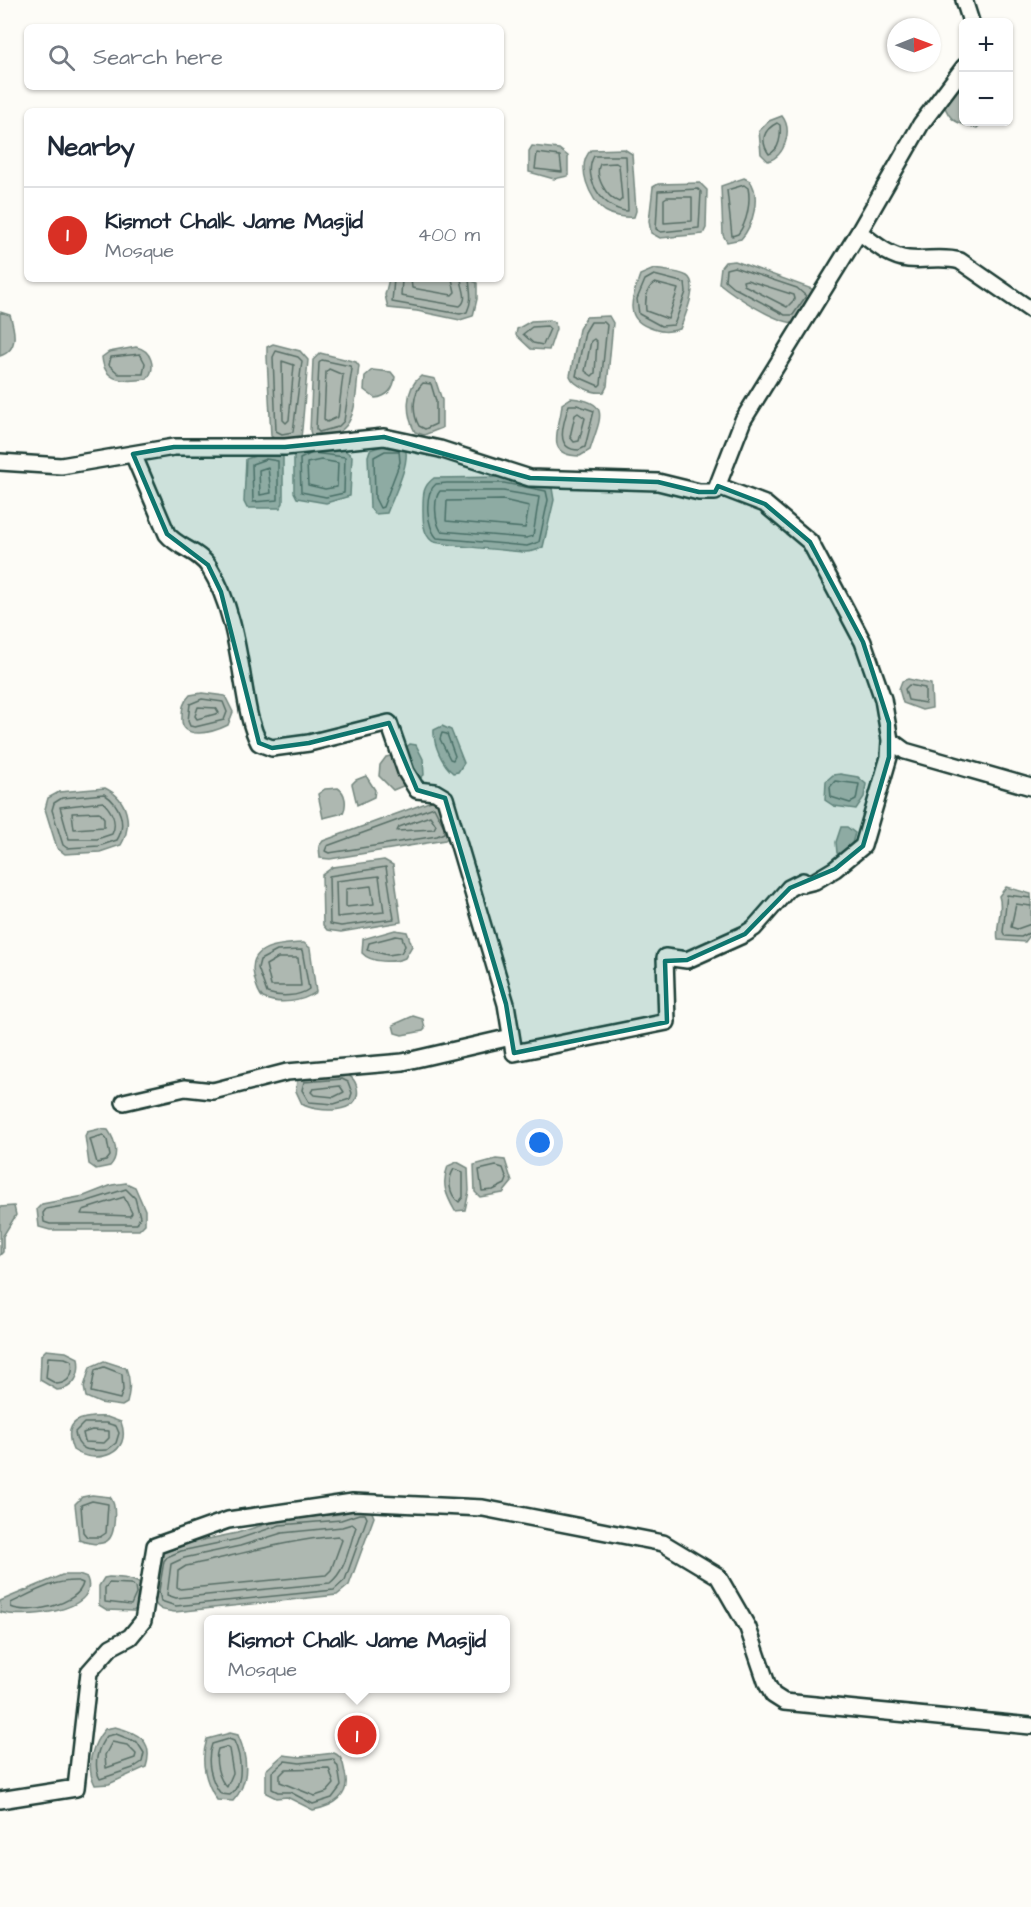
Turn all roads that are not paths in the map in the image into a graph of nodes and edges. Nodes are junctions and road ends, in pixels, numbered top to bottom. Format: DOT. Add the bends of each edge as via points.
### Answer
graph roads {
  1 [pos="964,0"];
  2 [pos="970,18"];
  3 [pos="959,72"];
  4 [pos="859,232"];
  5 [pos="1031,310"];
  6 [pos="133,454"];
  7 [pos="0,462"];
  8 [pos="718,486"];
  9 [pos="890,740"];
  10 [pos="1031,786"];
  11 [pos="511,1037"];
  12 [pos="124,1102"];
  13 [pos="1031,1726"];
  14 [pos="0,1800"];
  1 -- 2 [label="street"];
  3 -- 4 [label="street" via="921,124"];
  4 -- 5 [label="street" via="892,255 960,261"];
  4 -- 8 [label="street" via="743,420"];
  6 -- 7 [label="street" via="61,466"];
  6 -- 8 [label="street" via="174,447 285,447 384,437 440,449 530,478 658,482 699,492 715,492"];
  6 -- 11 [label="street" via="167,534 208,565 221,592 239,651 251,727 259,743 272,748 309,743 389,723 406,772 417,789 445,798 506,1004"];
  8 -- 9 [label="street" via="765,504 810,542 863,642 883,699"];
  9 -- 10 [label="street" via="905,751"];
  9 -- 11 [label="street" via="889,757 863,846 815,881 802,884 803,881 789,888 745,934 687,960 665,957 667,1022 514,1053"];
  11 -- 12 [label="street" via="403,1062 287,1072 213,1091 185,1088"];
  13 -- 14 [label="street" via="784,1702 773,1695 767,1684 748,1628 718,1575 663,1543 483,1508 353,1502 228,1520 156,1546 143,1621 130,1637 111,1647 89,1672 76,1788"];
}
